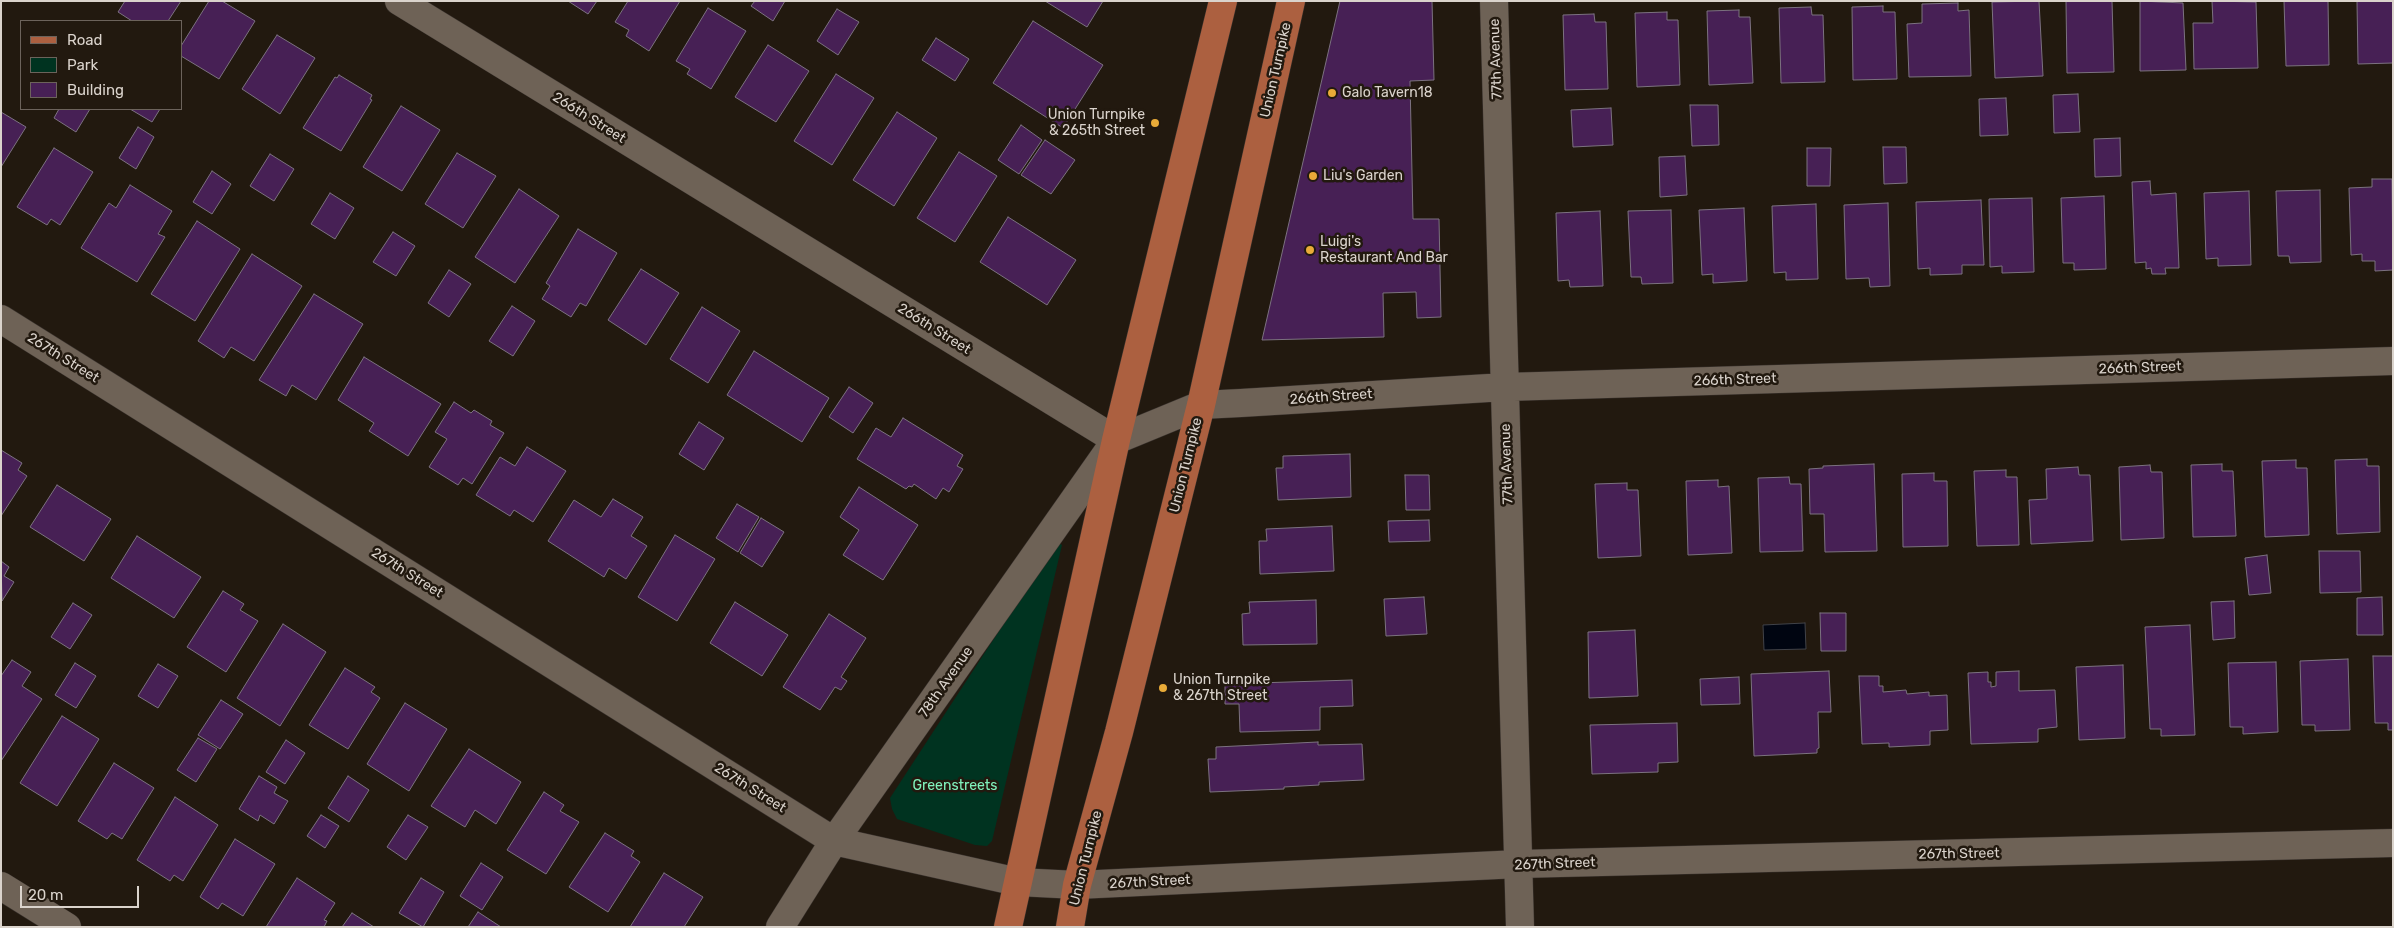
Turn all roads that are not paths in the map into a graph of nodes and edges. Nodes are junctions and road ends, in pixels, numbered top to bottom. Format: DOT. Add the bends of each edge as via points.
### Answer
graph roads {
  1 [pos="399,1"];
  2 [pos="1223,1"];
  3 [pos="1291,1"];
  4 [pos="1494,1"];
  5 [pos="1,319"];
  6 [pos="2393,360"];
  7 [pos="1505,387"];
  8 [pos="1201,405"];
  9 [pos="1116,440"];
  10 [pos="834,841"];
  11 [pos="2393,844"];
  12 [pos="1519,864"];
  13 [pos="1018,882"];
  14 [pos="1077,885"];
  15 [pos="1,886"];
  16 [pos="66,927"];
  17 [pos="780,927"];
  18 [pos="1008,927"];
  19 [pos="1070,927"];
  20 [pos="1520,927"];
  1 -- 9 [label="street, 266th Street"];
  2 -- 9 [label="main road"];
  3 -- 8 [label="main road, Union Turnpike"];
  4 -- 7 [label="street, 77th Avenue"];
  5 -- 10 [label="street, 267th Street"];
  6 -- 7 [label="street, 266th Street"];
  7 -- 8 [label="street, 266th Street"];
  7 -- 12 [label="street, 77th Avenue"];
  8 -- 9 [label="street, 266th Street"];
  8 -- 14 [label="main road, Union Turnpike" via="1122,722"];
  9 -- 10 [label="street, 78th Avenue"];
  9 -- 13 [label="main road"];
  10 -- 13 [label="street, 267th Street"];
  10 -- 17 [label="street, 78th Avenue"];
  11 -- 12 [label="street, 267th Street"];
  12 -- 14 [label="street, 267th Street"];
  12 -- 20 [label="street, 77th Avenue"];
  13 -- 14 [label="street, 267th Street"];
  13 -- 18 [label="main road"];
  14 -- 19 [label="main road, Union Turnpike"];
  15 -- 16 [label="street"];
}
